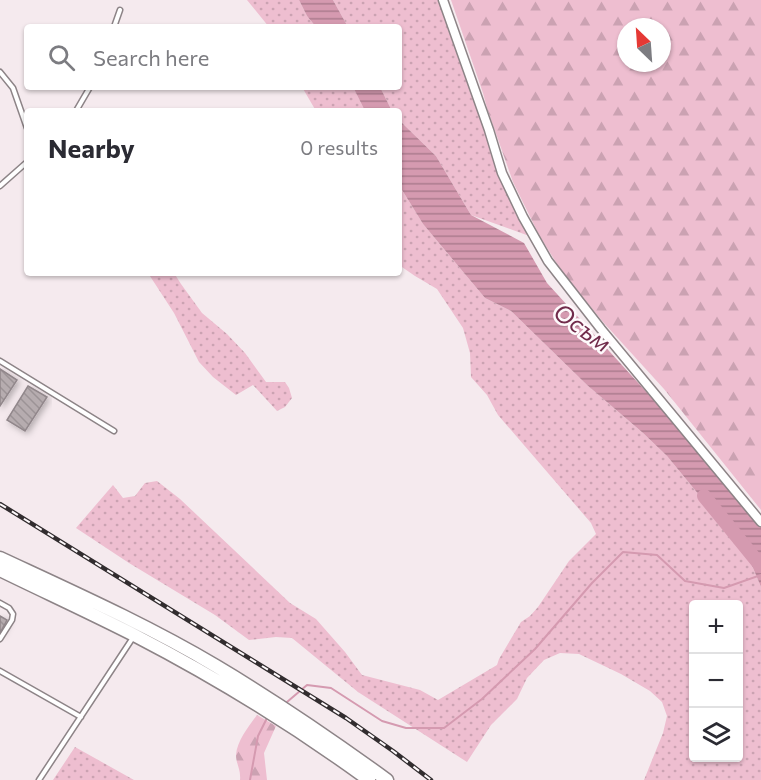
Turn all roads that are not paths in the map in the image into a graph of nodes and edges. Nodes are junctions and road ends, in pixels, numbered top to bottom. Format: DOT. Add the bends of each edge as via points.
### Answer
graph roads {
  1 [pos="443,0"];
  2 [pos="120,10"];
  3 [pos="115,24"];
  4 [pos="0,72"];
  5 [pos="88,90"];
  6 [pos="78,108"];
  7 [pos="24,119"];
  8 [pos="24,165"];
  9 [pos="0,186"];
  10 [pos="0,361"];
  11 [pos="114,431"];
  12 [pos="761,522"];
  13 [pos="0,558"];
  14 [pos="0,570"];
  15 [pos="0,603"];
  16 [pos="134,635"];
  17 [pos="0,639"];
  18 [pos="0,671"];
  19 [pos="81,717"];
  20 [pos="39,780"];
  21 [pos="369,780"];
  22 [pos="387,780"];
  1 -- 12 [label="street" via="502,173 548,261"];
  2 -- 3 [label="lane"];
  4 -- 7 [label="lane" via="13,88"];
  5 -- 6 [label="lane"];
  8 -- 9 [label="lane"];
  10 -- 11 [label="lane"];
  13 -- 22 [label="main road" via="141,625 216,666 319,731"];
  14 -- 16 [label="main road"];
  15 -- 17 [label="lane" via="13,614"];
  16 -- 19 [label="lane"];
  16 -- 21 [label="main road" via="269,713"];
  18 -- 19 [label="lane"];
  19 -- 20 [label="lane"];
}
